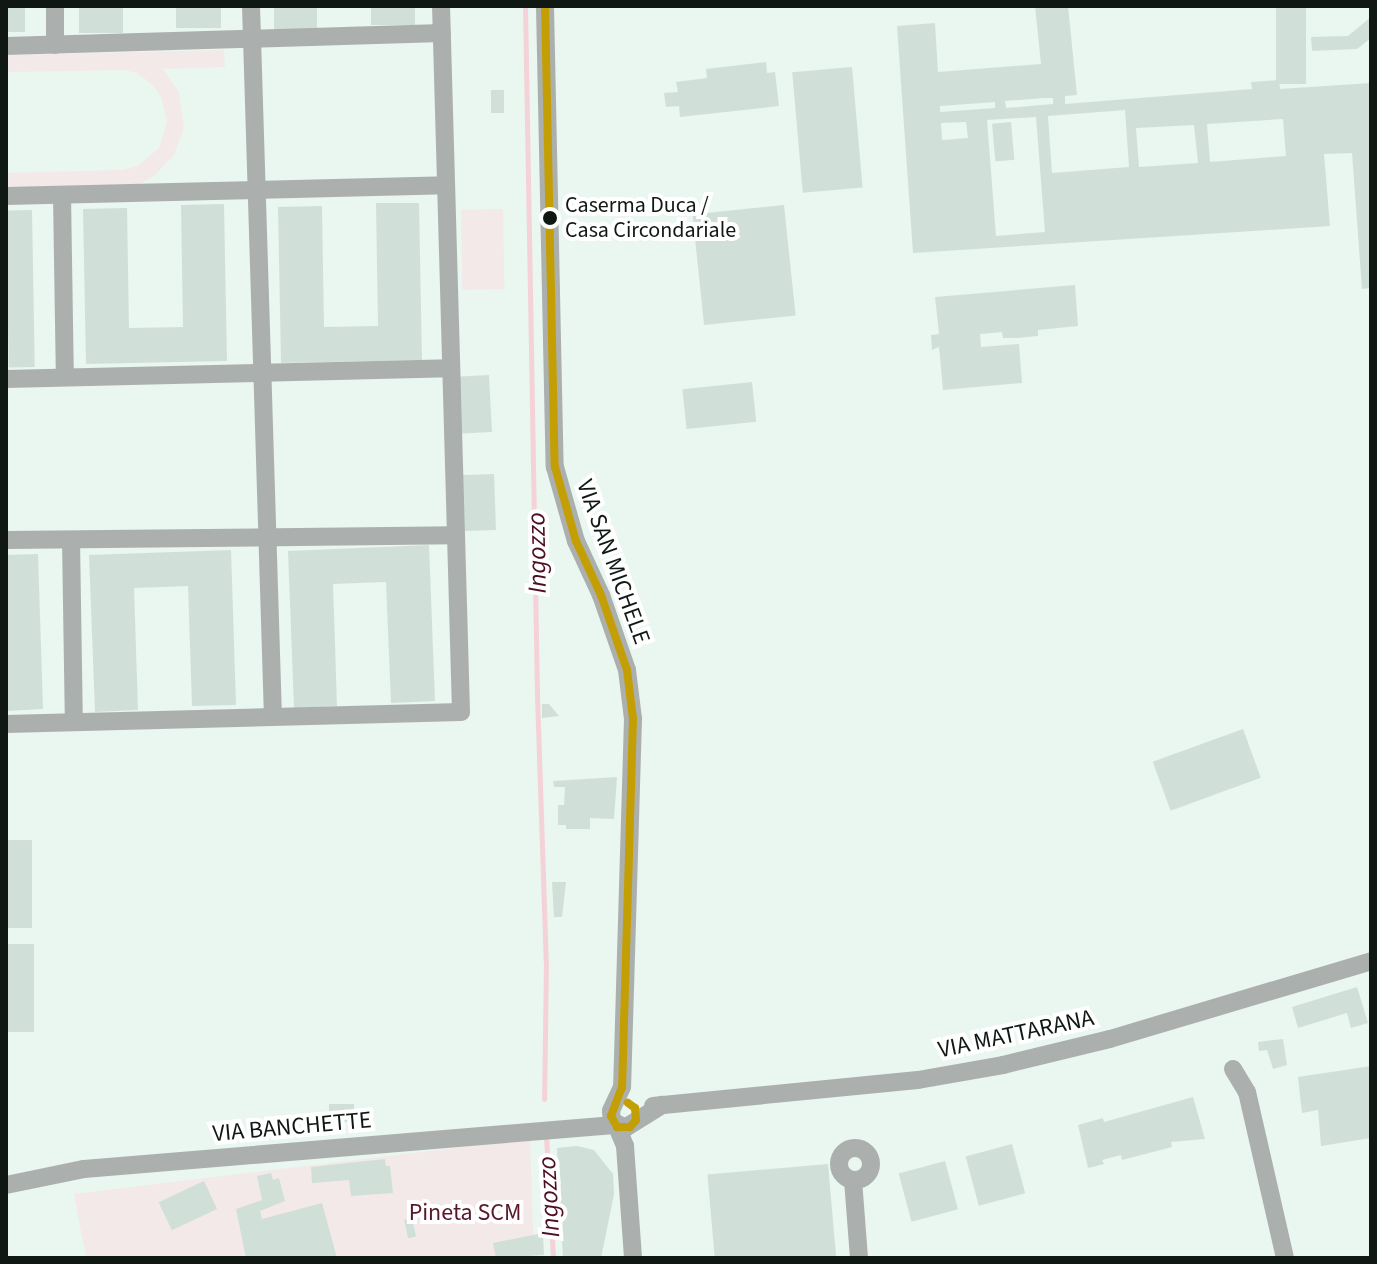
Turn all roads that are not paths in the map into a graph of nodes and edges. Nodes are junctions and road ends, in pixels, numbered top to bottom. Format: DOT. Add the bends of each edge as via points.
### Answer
graph roads {
  1 [pos="55,6"];
  2 [pos="251,6"];
  3 [pos="441,6"];
  4 [pos="545,6"];
  5 [pos="442,33"];
  6 [pos="252,36"];
  7 [pos="55,45"];
  8 [pos="6,46"];
  9 [pos="446,185"];
  10 [pos="256,190"];
  11 [pos="62,195"];
  12 [pos="6,196"];
  13 [pos="449,368"];
  14 [pos="262,372"];
  15 [pos="65,377"];
  16 [pos="6,379"];
  17 [pos="454,535"];
  18 [pos="267,536"];
  19 [pos="6,540"];
  20 [pos="71,540"];
  21 [pos="273,716"];
  22 [pos="74,721"];
  23 [pos="6,724"];
  24 [pos="1371,961"];
  25 [pos="1233,1069"];
  26 [pos="623,1112"];
  27 [pos="853,1180"];
  28 [pos="6,1185"];
  29 [pos="633,1258"];
  30 [pos="859,1258"];
  31 [pos="1285,1258"];
  1 -- 7 [label="street"];
  2 -- 6 [label="street"];
  3 -- 5 [label="street"];
  4 -- 26 [label="street, VIA SAN MICHELE" via="555,467 576,541 627,670 633,719"];
  5 -- 6 [label="street"];
  5 -- 9 [label="street"];
  6 -- 7 [label="street"];
  6 -- 10 [label="street"];
  7 -- 8 [label="street"];
  9 -- 10 [label="street"];
  9 -- 13 [label="street"];
  10 -- 11 [label="street"];
  10 -- 14 [label="street"];
  11 -- 12 [label="street"];
  11 -- 15 [label="street"];
  13 -- 14 [label="street"];
  13 -- 17 [label="street"];
  14 -- 15 [label="street"];
  14 -- 18 [label="street"];
  15 -- 16 [label="street"];
  17 -- 18 [label="street"];
  17 -- 21 [label="street" via="461,712"];
  18 -- 20 [label="street"];
  18 -- 21 [label="street"];
  19 -- 20 [label="street"];
  20 -- 22 [label="street"];
  21 -- 22 [label="street"];
  22 -- 23 [label="street"];
  24 -- 26 [label="street, VIA MATTARANA" via="1003,1065 918,1080"];
  25 -- 31 [label="street" via="1247,1092"];
  26 -- 28 [label="street, VIA BANCHETTE" via="583,1125 84,1169"];
  26 -- 29 [label="street"];
  27 -- 30 [label="street"];
}
